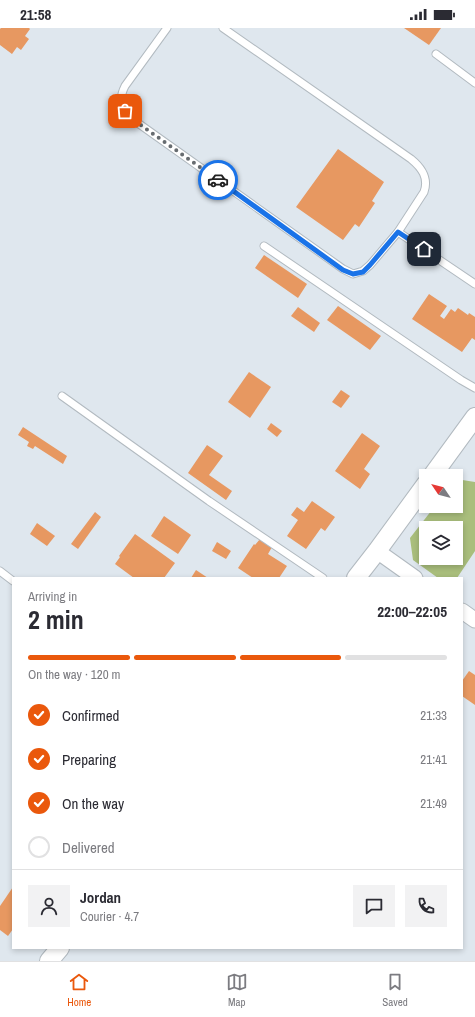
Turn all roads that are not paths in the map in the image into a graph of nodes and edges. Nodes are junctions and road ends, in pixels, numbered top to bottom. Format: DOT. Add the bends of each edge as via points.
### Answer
graph roads {
  1 [pos="167,28"];
  2 [pos="223,28"];
  3 [pos="436,54"];
  4 [pos="475,83"];
  5 [pos="398,232"];
  6 [pos="264,246"];
  7 [pos="475,284"];
  8 [pos="475,388"];
  9 [pos="62,396"];
  10 [pos="475,417"];
  11 [pos="437,469"];
  12 [pos="419,494"];
  13 [pos="377,551"];
  14 [pos="0,571"];
  15 [pos="322,577"];
  16 [pos="357,577"];
  17 [pos="414,577"];
  18 [pos="12,580"];
  19 [pos="463,612"];
  20 [pos="475,620"];
  21 [pos="59,949"];
  22 [pos="49,961"];
  1 -- 5 [label="lane" via="122,92 122,105 130,116 349,273 363,272"];
  2 -- 5 [label="lane" via="417,164 422,170 426,186"];
  3 -- 4 [label="lane"];
  5 -- 7 [label="lane"];
  6 -- 8 [label="lane"];
  9 -- 15 [label="lane"];
  10 -- 11 [label="street"];
  12 -- 13 [label="street"];
  13 -- 16 [label="street"];
  13 -- 17 [label="street"];
  14 -- 18 [label="lane"];
  19 -- 20 [label="street"];
  21 -- 22 [label="street"];
}
